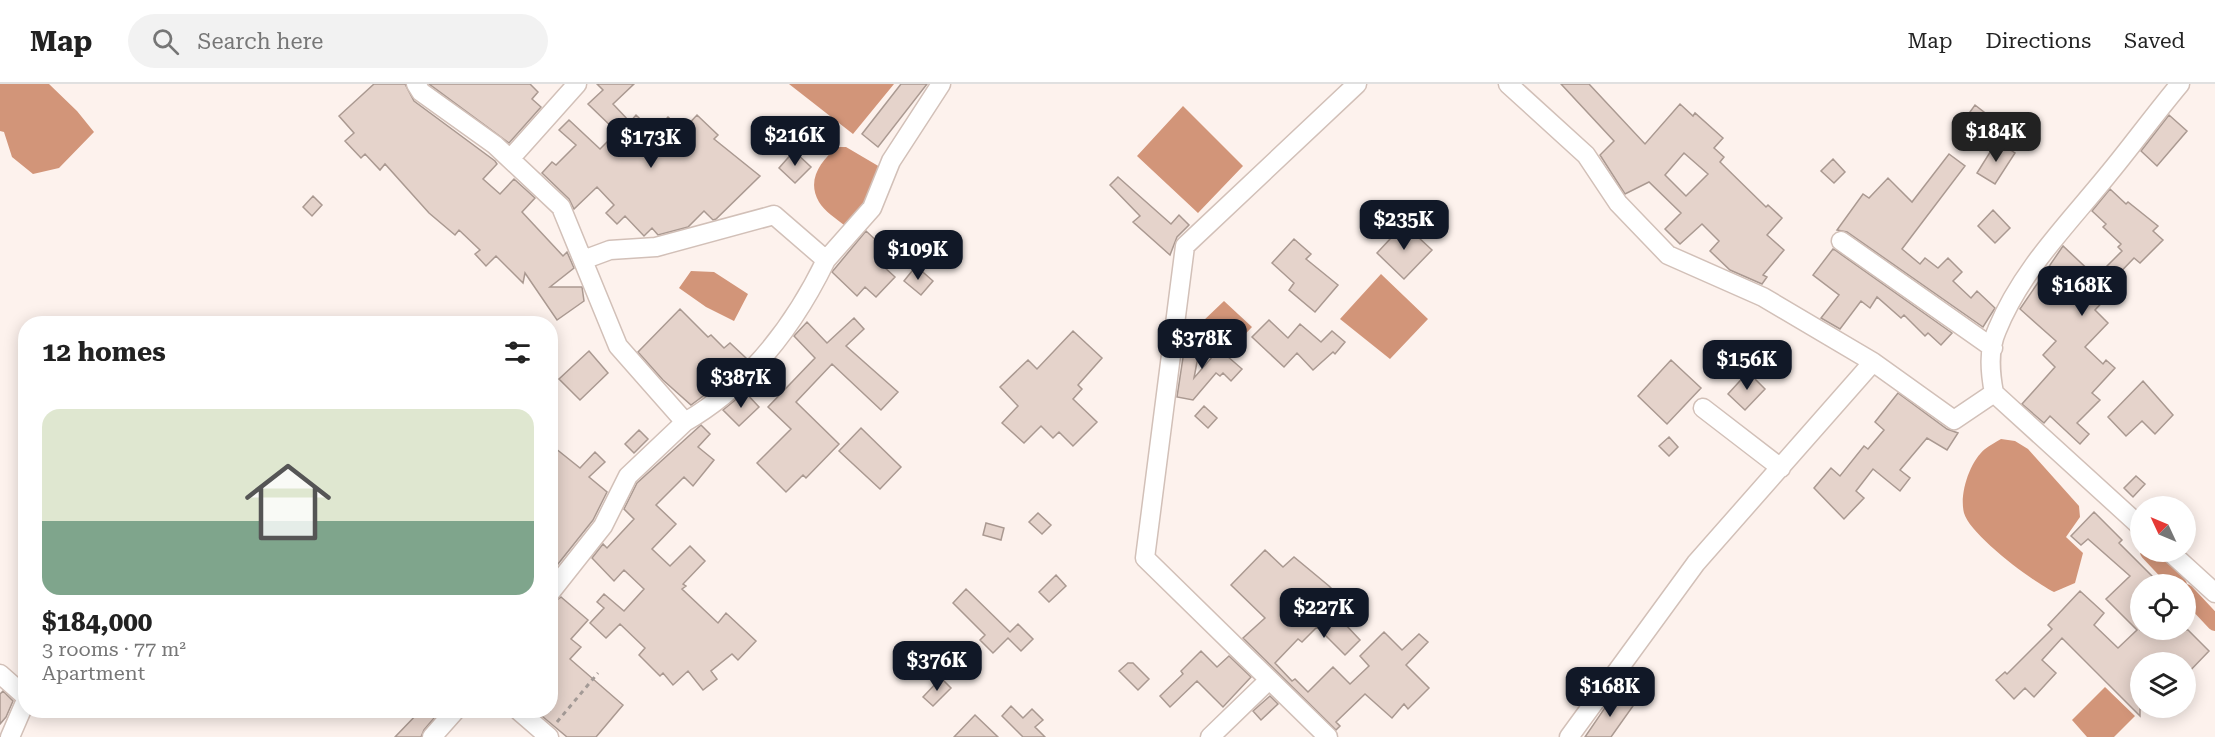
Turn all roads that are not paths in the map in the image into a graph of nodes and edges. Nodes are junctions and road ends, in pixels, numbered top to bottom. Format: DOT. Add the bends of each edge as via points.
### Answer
graph roads {
  1 [pos="416,84"];
  2 [pos="577,84"];
  3 [pos="941,84"];
  4 [pos="1357,84"];
  5 [pos="1508,84"];
  6 [pos="2180,84"];
  7 [pos="510,159"];
  8 [pos="1840,241"];
  9 [pos="583,260"];
  10 [pos="826,260"];
  11 [pos="1992,348"];
  12 [pos="1873,362"];
  13 [pos="1994,393"];
  14 [pos="1703,408"];
  15 [pos="685,422"];
  16 [pos="1781,468"];
  17 [pos="2130,517"];
  18 [pos="2181,562"];
  19 [pos="558,583"];
  20 [pos="2215,593"];
  21 [pos="0,674"];
  22 [pos="1269,680"];
  23 [pos="18,691"];
  24 [pos="18,718"];
  25 [pos="449,718"];
  26 [pos="527,718"];
  27 [pos="548,736"];
  28 [pos="10,737"];
  29 [pos="432,737"];
  30 [pos="1210,737"];
  31 [pos="1328,737"];
  32 [pos="1569,737"];
  1 -- 7 [label="street" via="421,92"];
  2 -- 7 [label="street"];
  3 -- 10 [label="street" via="891,161 872,208"];
  4 -- 22 [label="street" via="1185,246 1145,558"];
  5 -- 12 [label="street" via="1586,155 1618,203 1668,255 1763,297"];
  6 -- 11 [label="street" via="2041,252 2011,300"];
  7 -- 9 [label="street" via="561,207"];
  8 -- 11 [label="street"];
  9 -- 10 [label="street" via="610,250 656,247 774,215"];
  9 -- 15 [label="street" via="618,346"];
  10 -- 15 [label="street" via="806,302 762,359 715,405"];
  11 -- 13 [label="street" via="1989,370"];
  12 -- 13 [label="street" via="1954,420"];
  12 -- 16 [label="street"];
  13 -- 17 [label="street"];
  14 -- 16 [label="street"];
  15 -- 19 [label="street" via="628,476 603,526"];
  16 -- 32 [label="street" via="1696,563"];
  18 -- 20 [label="street"];
  21 -- 23 [label="street"];
  22 -- 30 [label="street"];
  22 -- 31 [label="street"];
  24 -- 28 [label="street"];
  25 -- 29 [label="street"];
  26 -- 27 [label="street"];
}
